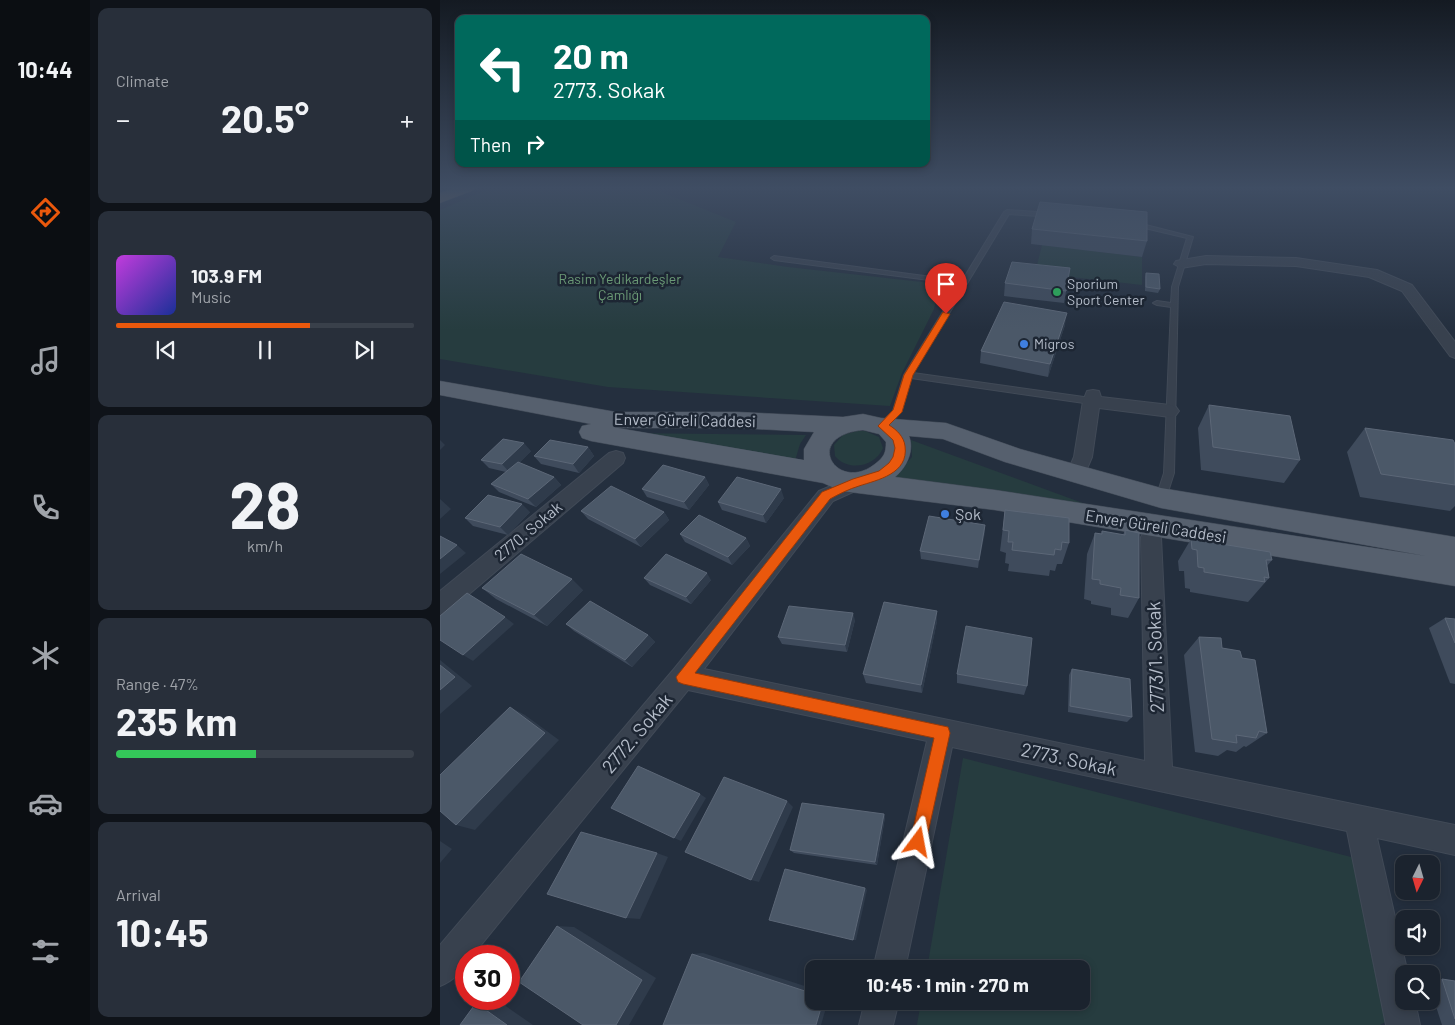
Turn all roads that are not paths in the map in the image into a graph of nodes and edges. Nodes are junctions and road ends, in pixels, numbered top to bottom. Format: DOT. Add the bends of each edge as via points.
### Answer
graph roads {
  1 [pos="993,235"];
  2 [pos="1181,235"];
  3 [pos="774,258"];
  4 [pos="1181,264"];
  5 [pos="964,283"];
  6 [pos="1156,303"];
  7 [pos="1174,305"];
  8 [pos="1455,353"];
  9 [pos="908,375"];
  10 [pos="440,388"];
  11 [pos="1092,398"];
  12 [pos="440,402"];
  13 [pos="1170,412"];
  14 [pos="842,425"];
  15 [pos="882,426"];
  16 [pos="616,458"];
  17 [pos="1076,473"];
  18 [pos="857,482"];
  19 [pos="827,485"];
  20 [pos="1161,498"];
  21 [pos="1151,537"];
  22 [pos="1455,549"];
  23 [pos="1455,573"];
  24 [pos="440,605"];
  25 [pos="683,677"];
  26 [pos="942,733"];
  27 [pos="1159,778"];
  28 [pos="1359,820"];
  29 [pos="1455,840"];
  30 [pos="891,960"];
  31 [pos="440,970"];
  32 [pos="880,1010"];
  33 [pos="876,1025"];
  34 [pos="1403,1025"];
  1 -- 5 [label="lane"];
  2 -- 4 [label="lane" via="1190,237"];
  3 -- 5 [label="lane"];
  4 -- 7 [label="lane"];
  4 -- 8 [label="street" via="1206,260 1296,262 1372,273 1407,288"];
  5 -- 9 [label="lane"];
  6 -- 7 [label="lane"];
  7 -- 13 [label="lane"];
  9 -- 11 [label="lane"];
  9 -- 15 [label="lane" via="897,412"];
  10 -- 14 [label="main road, Enver Güreli Caddesi" via="616,420 737,420"];
  11 -- 13 [label="street"];
  11 -- 17 [label="street" via="1083,457"];
  12 -- 19 [label="main road, Enver Güreli Caddesi" via="634,441"];
  13 -- 20 [label="lane" via="1169,473"];
  14 -- 15 [label="main road" via="863,422"];
  14 -- 19 [label="main road" via="826,435 817,448 816,458"];
  15 -- 17 [label="main road, Enver Güreli Caddesi" via="946,431 1014,456"];
  15 -- 18 [label="main road" via="898,439 899,457 883,474"];
  16 -- 24 [label="street, 2770. Sokak"];
  17 -- 20 [label="main road, Enver Güreli Caddesi"];
  18 -- 19 [label="main road" via="836,479"];
  18 -- 23 [label="main road, Enver Güreli Caddesi" via="995,500"];
  19 -- 25 [label="street, 2772. Sokak"];
  20 -- 22 [label="main road, Enver Güreli Caddesi"];
  21 -- 27 [label="street, 2773/1. Sokak"];
  25 -- 26 [label="street, 2773. Sokak"];
  25 -- 31 [label="street, 2772. Sokak"];
  26 -- 27 [label="street, 2773. Sokak"];
  26 -- 30 [label="street"];
  27 -- 28 [label="street, 2773. Sokak"];
  28 -- 29 [label="street, 2773. Sokak"];
  28 -- 34 [label="street"];
  32 -- 33 [label="street"];
}
